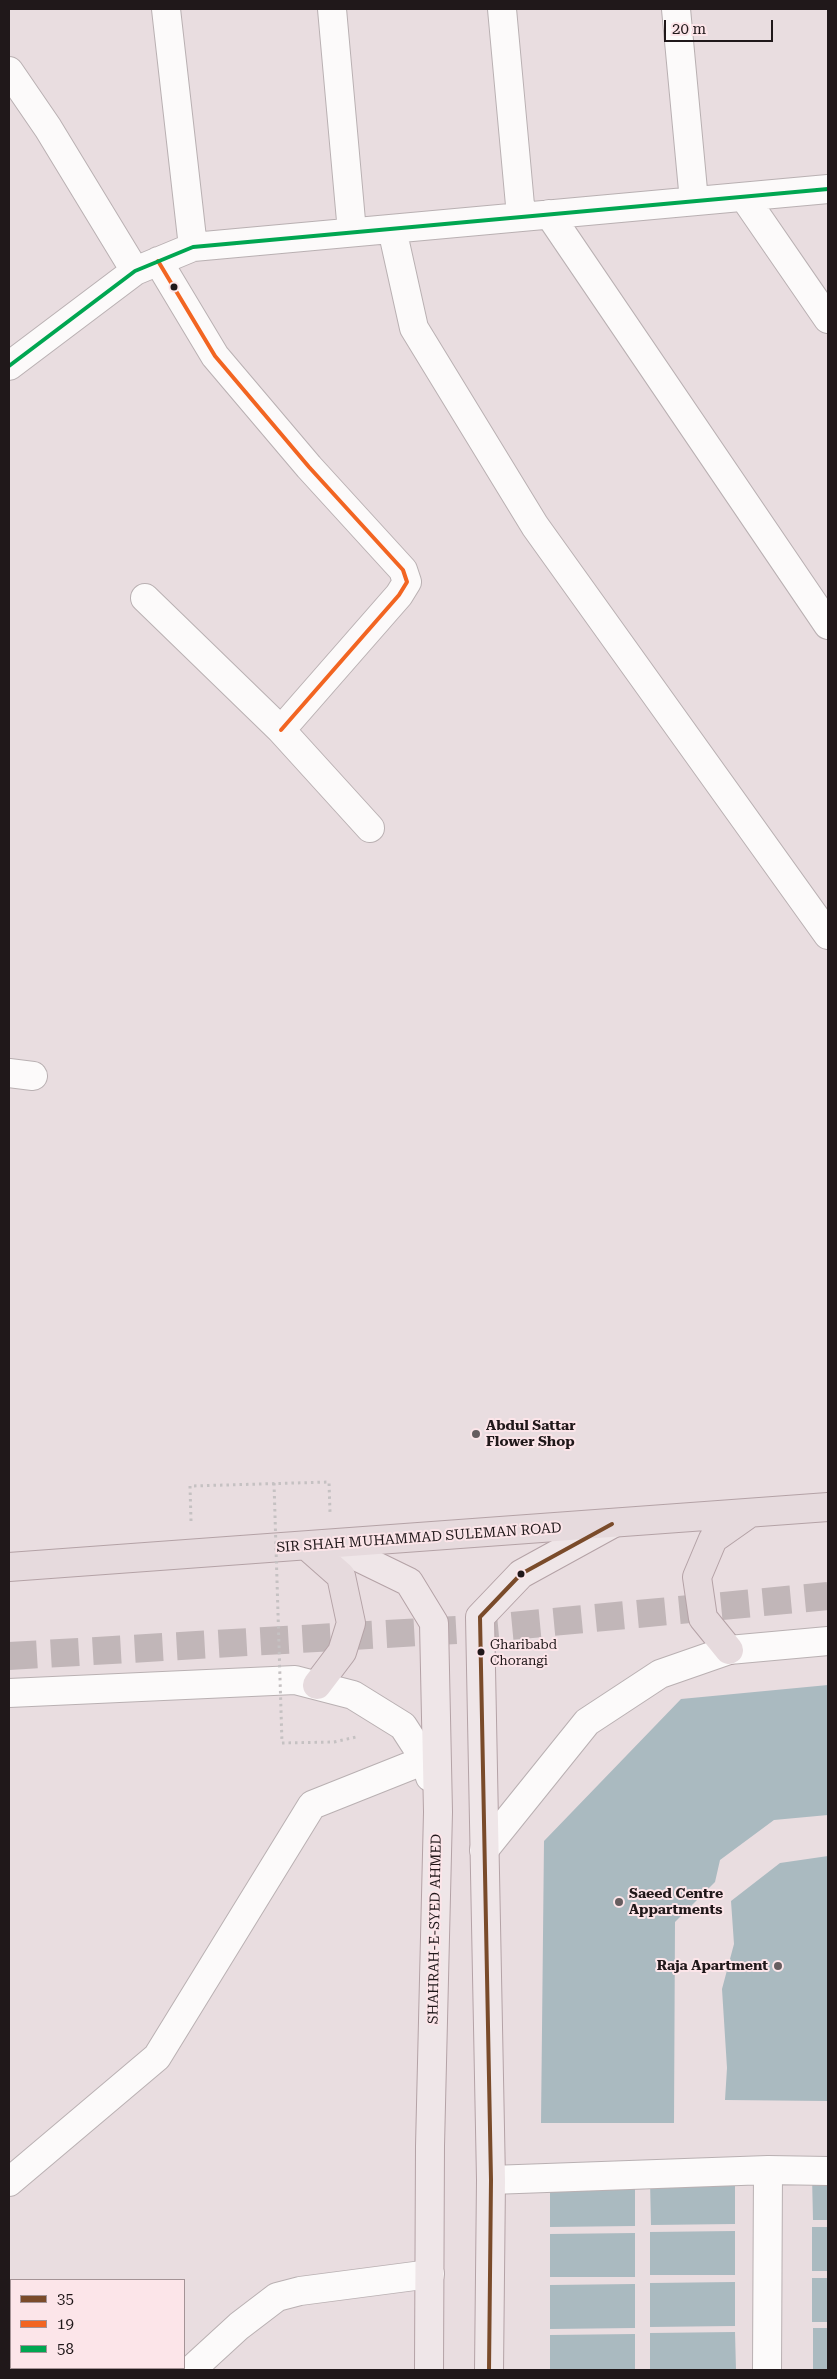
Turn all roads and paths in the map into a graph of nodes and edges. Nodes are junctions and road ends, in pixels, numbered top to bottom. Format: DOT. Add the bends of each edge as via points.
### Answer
graph roads {
  1 [pos="166,9"];
  2 [pos="332,9"];
  3 [pos="502,9"];
  4 [pos="676,9"];
  5 [pos="9,71"];
  6 [pos="828,189"];
  7 [pos="744,197"];
  8 [pos="694,201"];
  9 [pos="549,214"];
  10 [pos="521,216"];
  11 [pos="392,229"];
  12 [pos="352,232"];
  13 [pos="193,247"];
  14 [pos="147,266"];
  15 [pos="828,319"];
  16 [pos="9,366"];
  17 [pos="145,598"];
  18 [pos="828,625"];
  19 [pos="281,730"];
  20 [pos="370,828"];
  21 [pos="828,935"];
  22 [pos="329,1482"];
  23 [pos="274,1483"];
  24 [pos="190,1486"];
  25 [pos="828,1507"];
  26 [pos="747,1515"];
  27 [pos="612,1524"];
  28 [pos="319,1545"];
  29 [pos="9,1567"];
  30 [pos="828,1641"];
  31 [pos="729,1650"];
  32 [pos="317,1684"];
  33 [pos="9,1694"];
  34 [pos="334,1742"];
  35 [pos="425,1760"];
  36 [pos="438,1812"];
  37 [pos="484,1850"];
  38 [pos="768,2170"];
  39 [pos="828,2170"];
  40 [pos="492,2180"];
  41 [pos="9,2182"];
  42 [pos="430,2274"];
  43 [pos="191,2370"];
  44 [pos="429,2370"];
  45 [pos="489,2370"];
  46 [pos="767,2370"];
  1 -- 13 [label="street"];
  2 -- 12 [label="street"];
  3 -- 10 [label="street"];
  4 -- 8 [label="street"];
  5 -- 14 [label="street"];
  6 -- 7 [label="street"];
  7 -- 8 [label="street"];
  7 -- 15 [label="street"];
  8 -- 9 [label="street"];
  9 -- 10 [label="street"];
  9 -- 18 [label="street"];
  10 -- 11 [label="street"];
  11 -- 12 [label="street"];
  11 -- 21 [label="street" via="414,328 525,509"];
  12 -- 13 [label="street"];
  13 -- 14 [label="street"];
  14 -- 16 [label="street"];
  14 -- 19 [label="street" via="215,356 309,467 403,570 407,582"];
  17 -- 19 [label="street"];
  19 -- 20 [label="street"];
  22 -- 23 [label="path"];
  23 -- 24 [label="path"];
  23 -- 34 [label="path, bridge" via="282,1744"];
  25 -- 26 [label="highway, SIR SHAH MUHAMMAD SULEMAN ROAD"];
  26 -- 27 [label="highway, SIR SHAH MUHAMMAD SULEMAN ROAD"];
  26 -- 31 [label="highway" via="713,1538 697,1577 703,1618"];
  27 -- 28 [label="highway, SIR SHAH MUHAMMAD SULEMAN ROAD"];
  27 -- 37 [label="main road" via="521,1574 480,1617"];
  28 -- 29 [label="highway, SIR SHAH MUHAMMAD SULEMAN ROAD"];
  28 -- 32 [label="highway" via="341,1576 351,1623 342,1652"];
  28 -- 36 [label="main road, SHAHRAH-E-SYED AHMED" via="408,1582 434,1623"];
  30 -- 31 [label="street"];
  31 -- 37 [label="street" via="660,1674 586,1722"];
  32 -- 33 [label="street" via="276,1680"];
  32 -- 35 [label="street" via="353,1695 403,1726"];
  35 -- 36 [label="street"];
  35 -- 41 [label="street" via="312,1805 157,2057"];
  36 -- 42 [label="main road, SHAHRAH-E-SYED AHMED"];
  37 -- 40 [label="main road"];
  38 -- 39 [label="street"];
  38 -- 40 [label="street"];
  38 -- 46 [label="street"];
  40 -- 45 [label="main road"];
  42 -- 43 [label="street" via="300,2291 278,2297 239,2326"];
  42 -- 44 [label="main road, SHAHRAH-E-SYED AHMED"];
}
